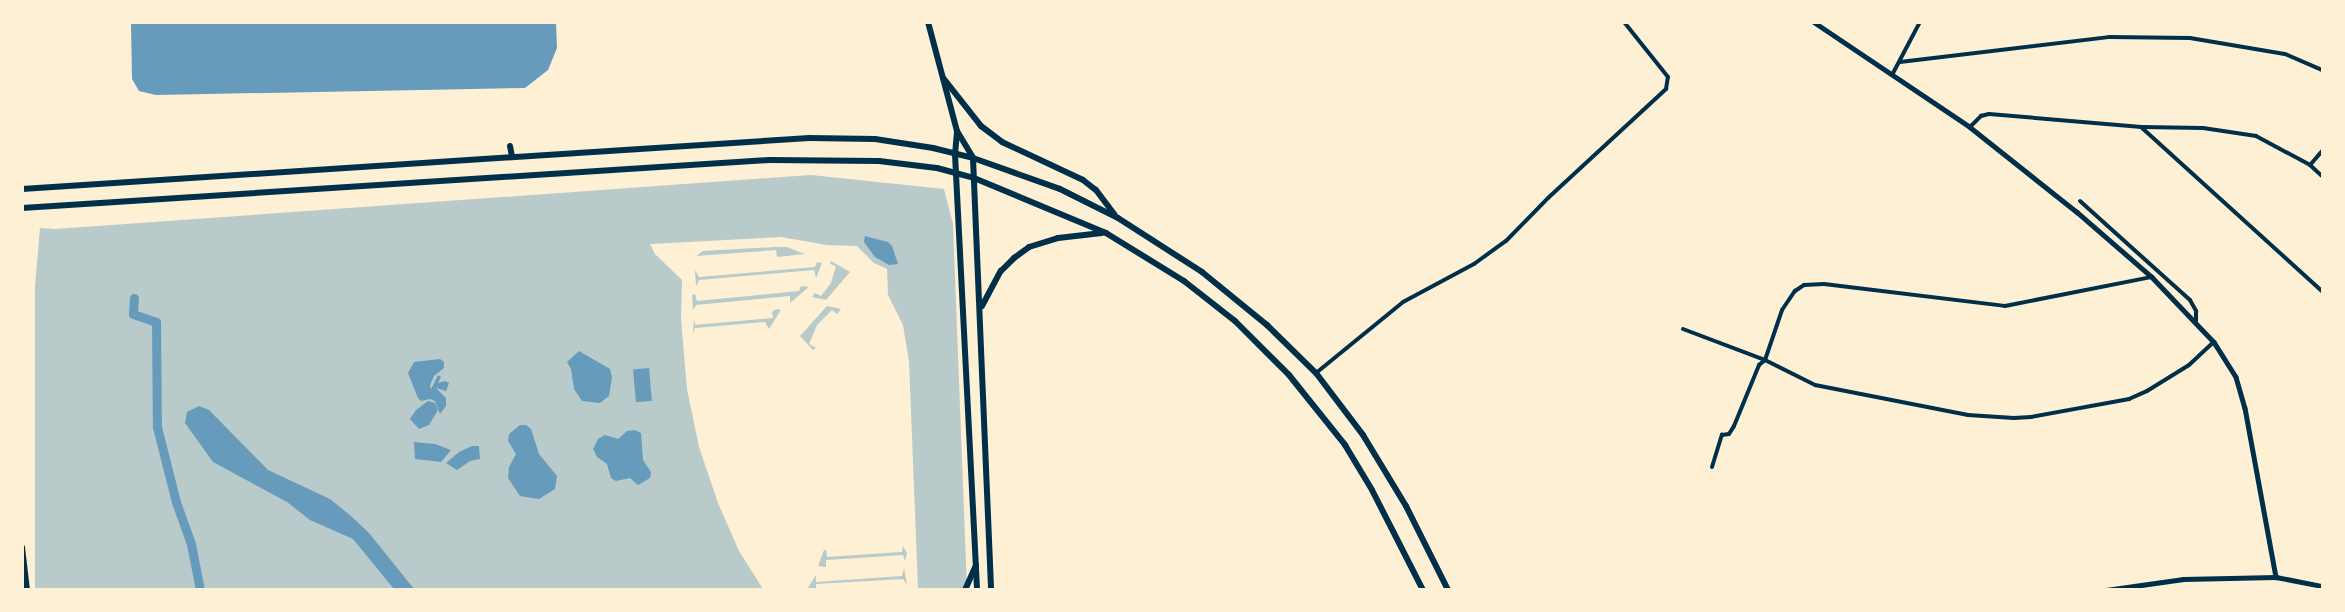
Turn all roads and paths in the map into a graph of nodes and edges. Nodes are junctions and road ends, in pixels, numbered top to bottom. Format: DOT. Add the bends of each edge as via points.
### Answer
graph roads {
  1 [pos="928,22"];
  2 [pos="1624,22"];
  3 [pos="1814,22"];
  4 [pos="1920,22"];
  5 [pos="1900,62"];
  6 [pos="2322,70"];
  7 [pos="1892,75"];
  8 [pos="942,76"];
  9 [pos="1970,127"];
  10 [pos="2141,127"];
  11 [pos="957,131"];
  12 [pos="510,146"];
  13 [pos="2322,151"];
  14 [pos="955,154"];
  15 [pos="512,156"];
  16 [pos="973,158"];
  17 [pos="2310,165"];
  18 [pos="957,173"];
  19 [pos="2322,176"];
  20 [pos="974,178"];
  21 [pos="22,189"];
  22 [pos="2080,201"];
  23 [pos="22,208"];
  24 [pos="1118,218"];
  25 [pos="1106,233"];
  26 [pos="2152,277"];
  27 [pos="2322,291"];
  28 [pos="981,310"];
  29 [pos="2196,324"];
  30 [pos="1683,329"];
  31 [pos="2214,342"];
  32 [pos="1765,360"];
  33 [pos="1316,374"];
  34 [pos="1712,467"];
  35 [pos="22,547"];
  36 [pos="976,564"];
  37 [pos="2276,577"];
  38 [pos="2322,586"];
  39 [pos="27,590"];
  40 [pos="965,590"];
  41 [pos="977,590"];
  42 [pos="991,590"];
  43 [pos="1423,590"];
  44 [pos="1448,590"];
  45 [pos="2106,590"];
  1 -- 8 [label="main road"];
  2 -- 33 [label="street" via="1668,77 1666,89 1506,241 1474,264 1403,302"];
  3 -- 7 [label="street"];
  4 -- 5 [label="street"];
  5 -- 6 [label="street" via="2109,37 2190,38 2285,54"];
  5 -- 7 [label="street"];
  7 -- 9 [label="street"];
  8 -- 11 [label="main road"];
  8 -- 24 [label="main road" via="981,126 1002,142 1083,180"];
  9 -- 10 [label="street" via="1989,114"];
  9 -- 26 [label="street"];
  10 -- 17 [label="street" via="2203,128 2256,136"];
  10 -- 27 [label="street"];
  11 -- 14 [label="main road"];
  11 -- 16 [label="main road"];
  12 -- 15 [label="main road"];
  13 -- 17 [label="street"];
  14 -- 15 [label="main road" via="875,139 809,138"];
  14 -- 16 [label="main road"];
  14 -- 18 [label="main road"];
  15 -- 21 [label="main road"];
  16 -- 20 [label="main road"];
  16 -- 24 [label="main road" via="1060,189"];
  17 -- 19 [label="street"];
  18 -- 20 [label="main road"];
  18 -- 23 [label="main road" via="879,161 770,160"];
  18 -- 36 [label="main road"];
  20 -- 25 [label="main road"];
  20 -- 28 [label="main road"];
  22 -- 29 [label="street" via="2190,300 2196,311"];
  24 -- 33 [label="main road" via="1236,298"];
  25 -- 28 [label="main road" via="1058,238 1029,247 1002,272"];
  25 -- 43 [label="main road" via="1184,281 1235,321 1289,375 1345,445"];
  26 -- 29 [label="street"];
  26 -- 32 [label="street" via="2005,306 1824,284 1804,285 1782,310"];
  28 -- 42 [label="main road"];
  29 -- 31 [label="street"];
  30 -- 32 [label="street"];
  31 -- 32 [label="street" via="2189,365 2128,399 2022,418 1968,416 1815,385"];
  31 -- 37 [label="street" via="2236,378 2245,408"];
  32 -- 34 [label="street" via="1759,365 1734,426 1722,435"];
  33 -- 44 [label="main road" via="1379,459"];
  35 -- 39 [label="main road"];
  36 -- 40 [label="main road"];
  36 -- 41 [label="main road"];
  37 -- 38 [label="street"];
  37 -- 45 [label="street" via="2182,579"];
}
